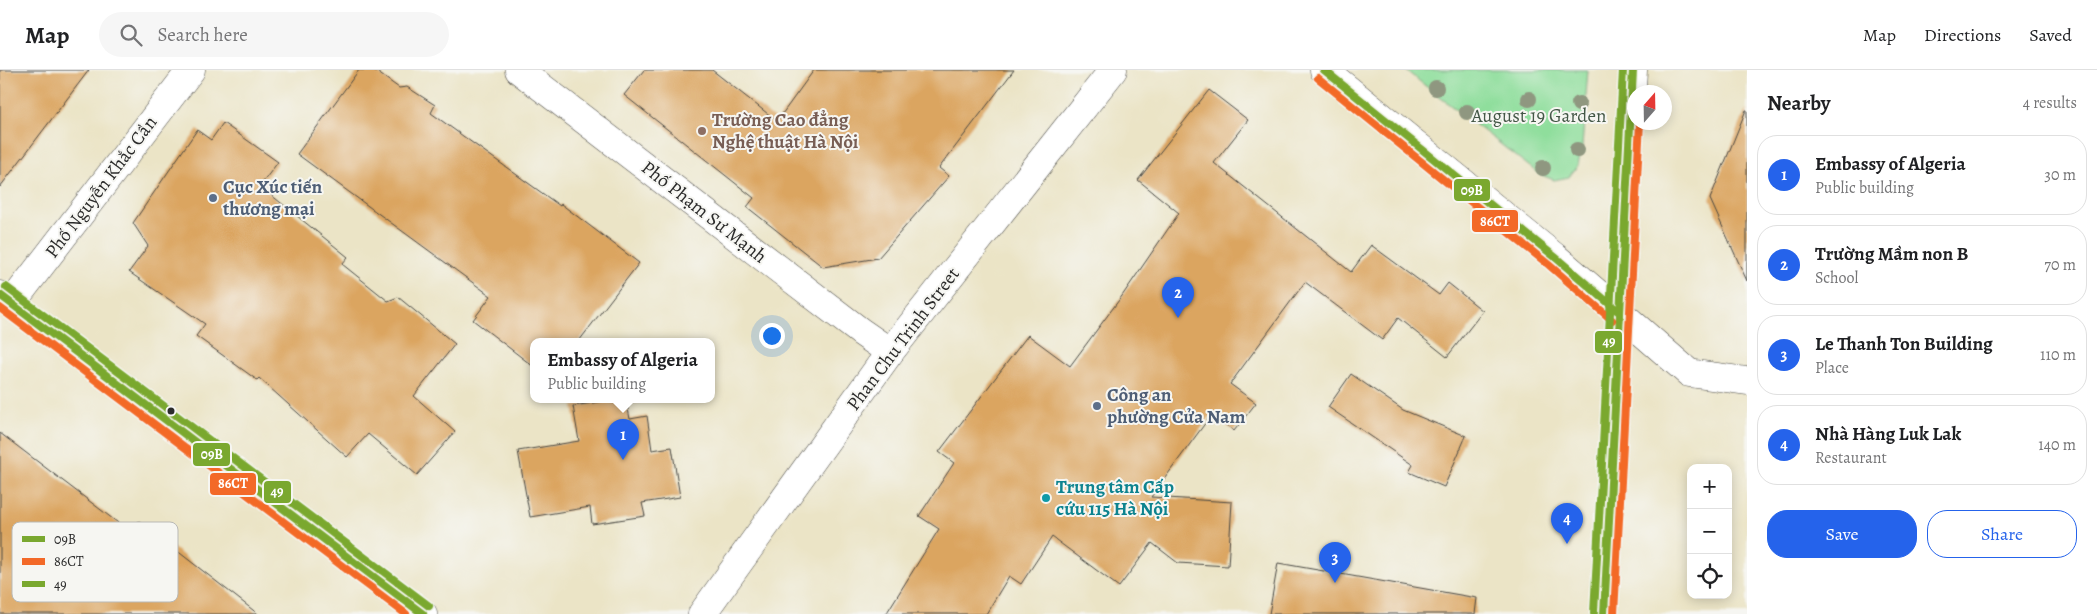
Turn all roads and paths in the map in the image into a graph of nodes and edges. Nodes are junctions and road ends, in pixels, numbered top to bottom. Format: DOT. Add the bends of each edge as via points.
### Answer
graph roads {
  1 [pos="191,70"];
  2 [pos="519,70"];
  3 [pos="1113,70"];
  4 [pos="1324,70"];
  5 [pos="1633,70"];
  6 [pos="6,300"];
  7 [pos="1619,312"];
  8 [pos="890,352"];
  9 [pos="1747,381"];
  10 [pos="423,614"];
  11 [pos="702,614"];
  12 [pos="1604,614"];
  1 -- 6 [label="street, Phố Nguyễn Khắc Cần"];
  2 -- 8 [label="street, Phố Phạm Sư Mạnh"];
  3 -- 8 [label="street, Phan Chu Trinh Street"];
  4 -- 7 [label="street" via="1555,256"];
  5 -- 7 [label="street"];
  6 -- 10 [label="street"];
  7 -- 9 [label="street" via="1689,373"];
  7 -- 12 [label="street"];
  8 -- 11 [label="street, Phan Chu Trinh Street"];
}
